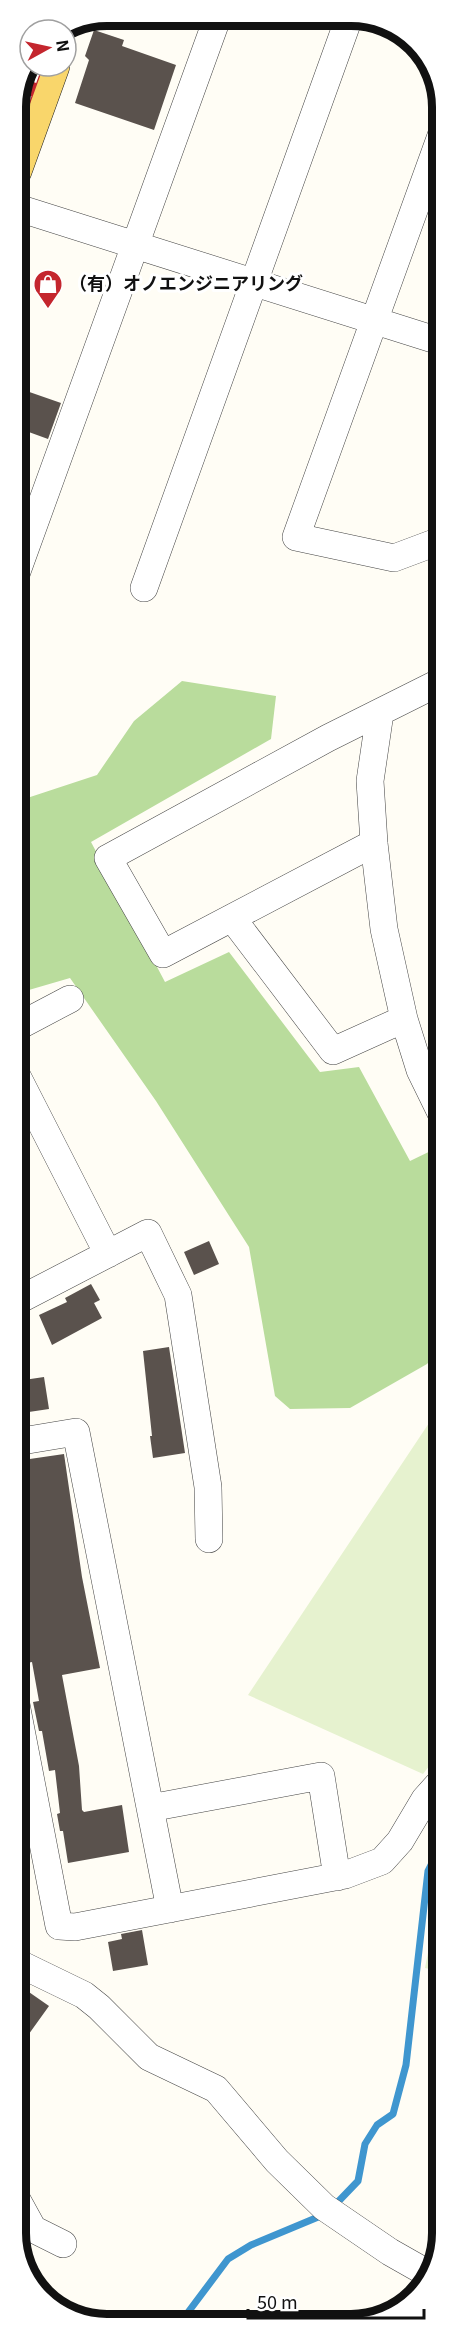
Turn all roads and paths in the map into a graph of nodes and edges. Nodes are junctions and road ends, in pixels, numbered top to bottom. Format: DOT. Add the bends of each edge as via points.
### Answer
graph roads {
  1 [pos="215,25"];
  2 [pos="346,25"];
  3 [pos="49,78"];
  4 [pos="26,141"];
  5 [pos="432,176"];
  6 [pos="26,210"];
  7 [pos="136,245"];
  8 [pos="253,282"];
  9 [pos="374,321"];
  10 [pos="432,339"];
  11 [pos="432,544"];
  12 [pos="26,547"];
  13 [pos="144,588"];
  14 [pos="432,686"];
  15 [pos="380,713"];
  16 [pos="374,843"];
  17 [pos="232,918"];
  18 [pos="69,999"];
  19 [pos="404,1019"];
  20 [pos="26,1022"];
  21 [pos="26,1093"];
  22 [pos="432,1096"];
  23 [pos="108,1254"];
  24 [pos="25,1297"];
  25 [pos="25,1440"];
  26 [pos="209,1539"];
  27 [pos="25,1774"];
  28 [pos="432,1791"];
  29 [pos="150,1808"];
  30 [pos="337,1877"];
  31 [pos="170,1909"];
  32 [pos="25,1966"];
  33 [pos="25,2215"];
  34 [pos="63,2244"];
  35 [pos="423,2271"];
  1 -- 7 [label="street"];
  2 -- 8 [label="street"];
  3 -- 4 [label="main road"];
  5 -- 9 [label="street"];
  6 -- 7 [label="street"];
  7 -- 8 [label="street"];
  7 -- 12 [label="street"];
  8 -- 9 [label="street"];
  8 -- 13 [label="street"];
  9 -- 10 [label="street"];
  9 -- 11 [label="street" via="296,537 394,558"];
  14 -- 15 [label="street"];
  15 -- 16 [label="street" via="370,781"];
  15 -- 17 [label="street" via="108,858 163,954"];
  16 -- 17 [label="street"];
  16 -- 19 [label="street" via="384,929"];
  17 -- 19 [label="street" via="333,1051"];
  18 -- 20 [label="street"];
  19 -- 22 [label="street"];
  21 -- 23 [label="street"];
  23 -- 24 [label="street"];
  23 -- 26 [label="street" via="148,1233 178,1295 208,1487"];
  25 -- 29 [label="street" via="76,1432"];
  27 -- 31 [label="street" via="58,1926 75,1927"];
  28 -- 30 [label="street" via="382,1861"];
  29 -- 30 [label="street" via="321,1776"];
  29 -- 31 [label="street"];
  30 -- 31 [label="street"];
  32 -- 35 [label="street" via="84,1995 149,2057 216,2089 277,2161 328,2209"];
  33 -- 34 [label="street" via="33,2229"];
}
